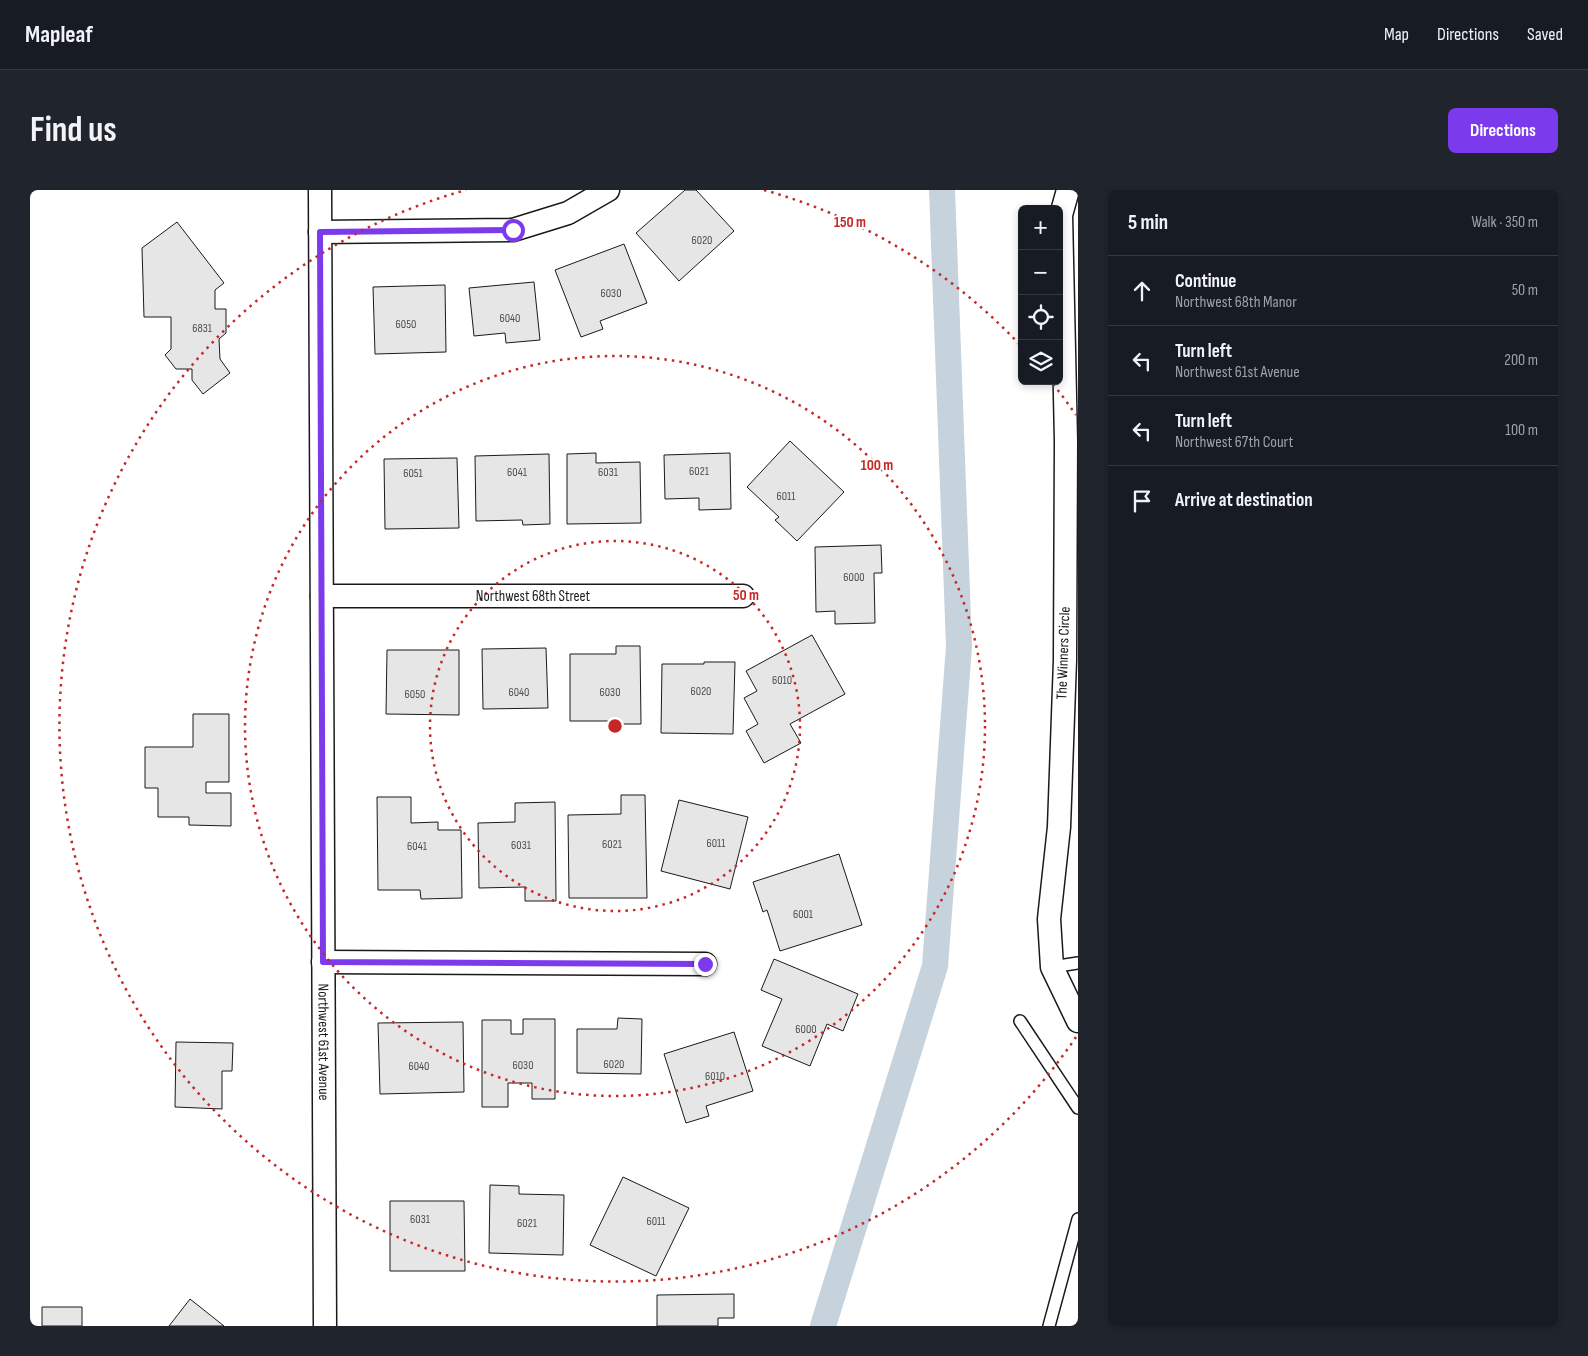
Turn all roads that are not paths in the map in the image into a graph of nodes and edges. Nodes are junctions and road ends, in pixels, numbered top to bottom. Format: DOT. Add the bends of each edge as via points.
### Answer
graph roads {
  1 [pos="320,190"];
  2 [pos="608,190"];
  3 [pos="1068,190"];
  4 [pos="320,232"];
  5 [pos="1072,442"];
  6 [pos="322,596"];
  7 [pos="743,596"];
  8 [pos="1071,657"];
  9 [pos="323,962"];
  10 [pos="1078,963"];
  11 [pos="705,964"];
  12 [pos="1052,966"];
  13 [pos="1020,1021"];
  14 [pos="1078,1021"];
  15 [pos="1078,1108"];
  16 [pos="1078,1219"];
  17 [pos="325,1326"];
  18 [pos="1049,1326"];
  1 -- 4 [label="street, Northwest 61st Avenue"];
  2 -- 4 [label="street" via="568,213 513,230"];
  3 -- 5 [label="street, The Winners Circle" via="1061,215"];
  4 -- 6 [label="street, Northwest 61st Avenue"];
  5 -- 8 [label="street, The Winners Circle"];
  6 -- 7 [label="street, Northwest 68th Street"];
  6 -- 9 [label="street, Northwest 61st Avenue"];
  8 -- 12 [label="street, The Winners Circle" via="1049,919"];
  9 -- 11 [label="street"];
  9 -- 17 [label="street, Northwest 61st Avenue"];
  10 -- 12 [label="lane"];
  12 -- 14 [label="street, The Winners Circle"];
  13 -- 15 [label="lane"];
  16 -- 18 [label="lane"];
}
